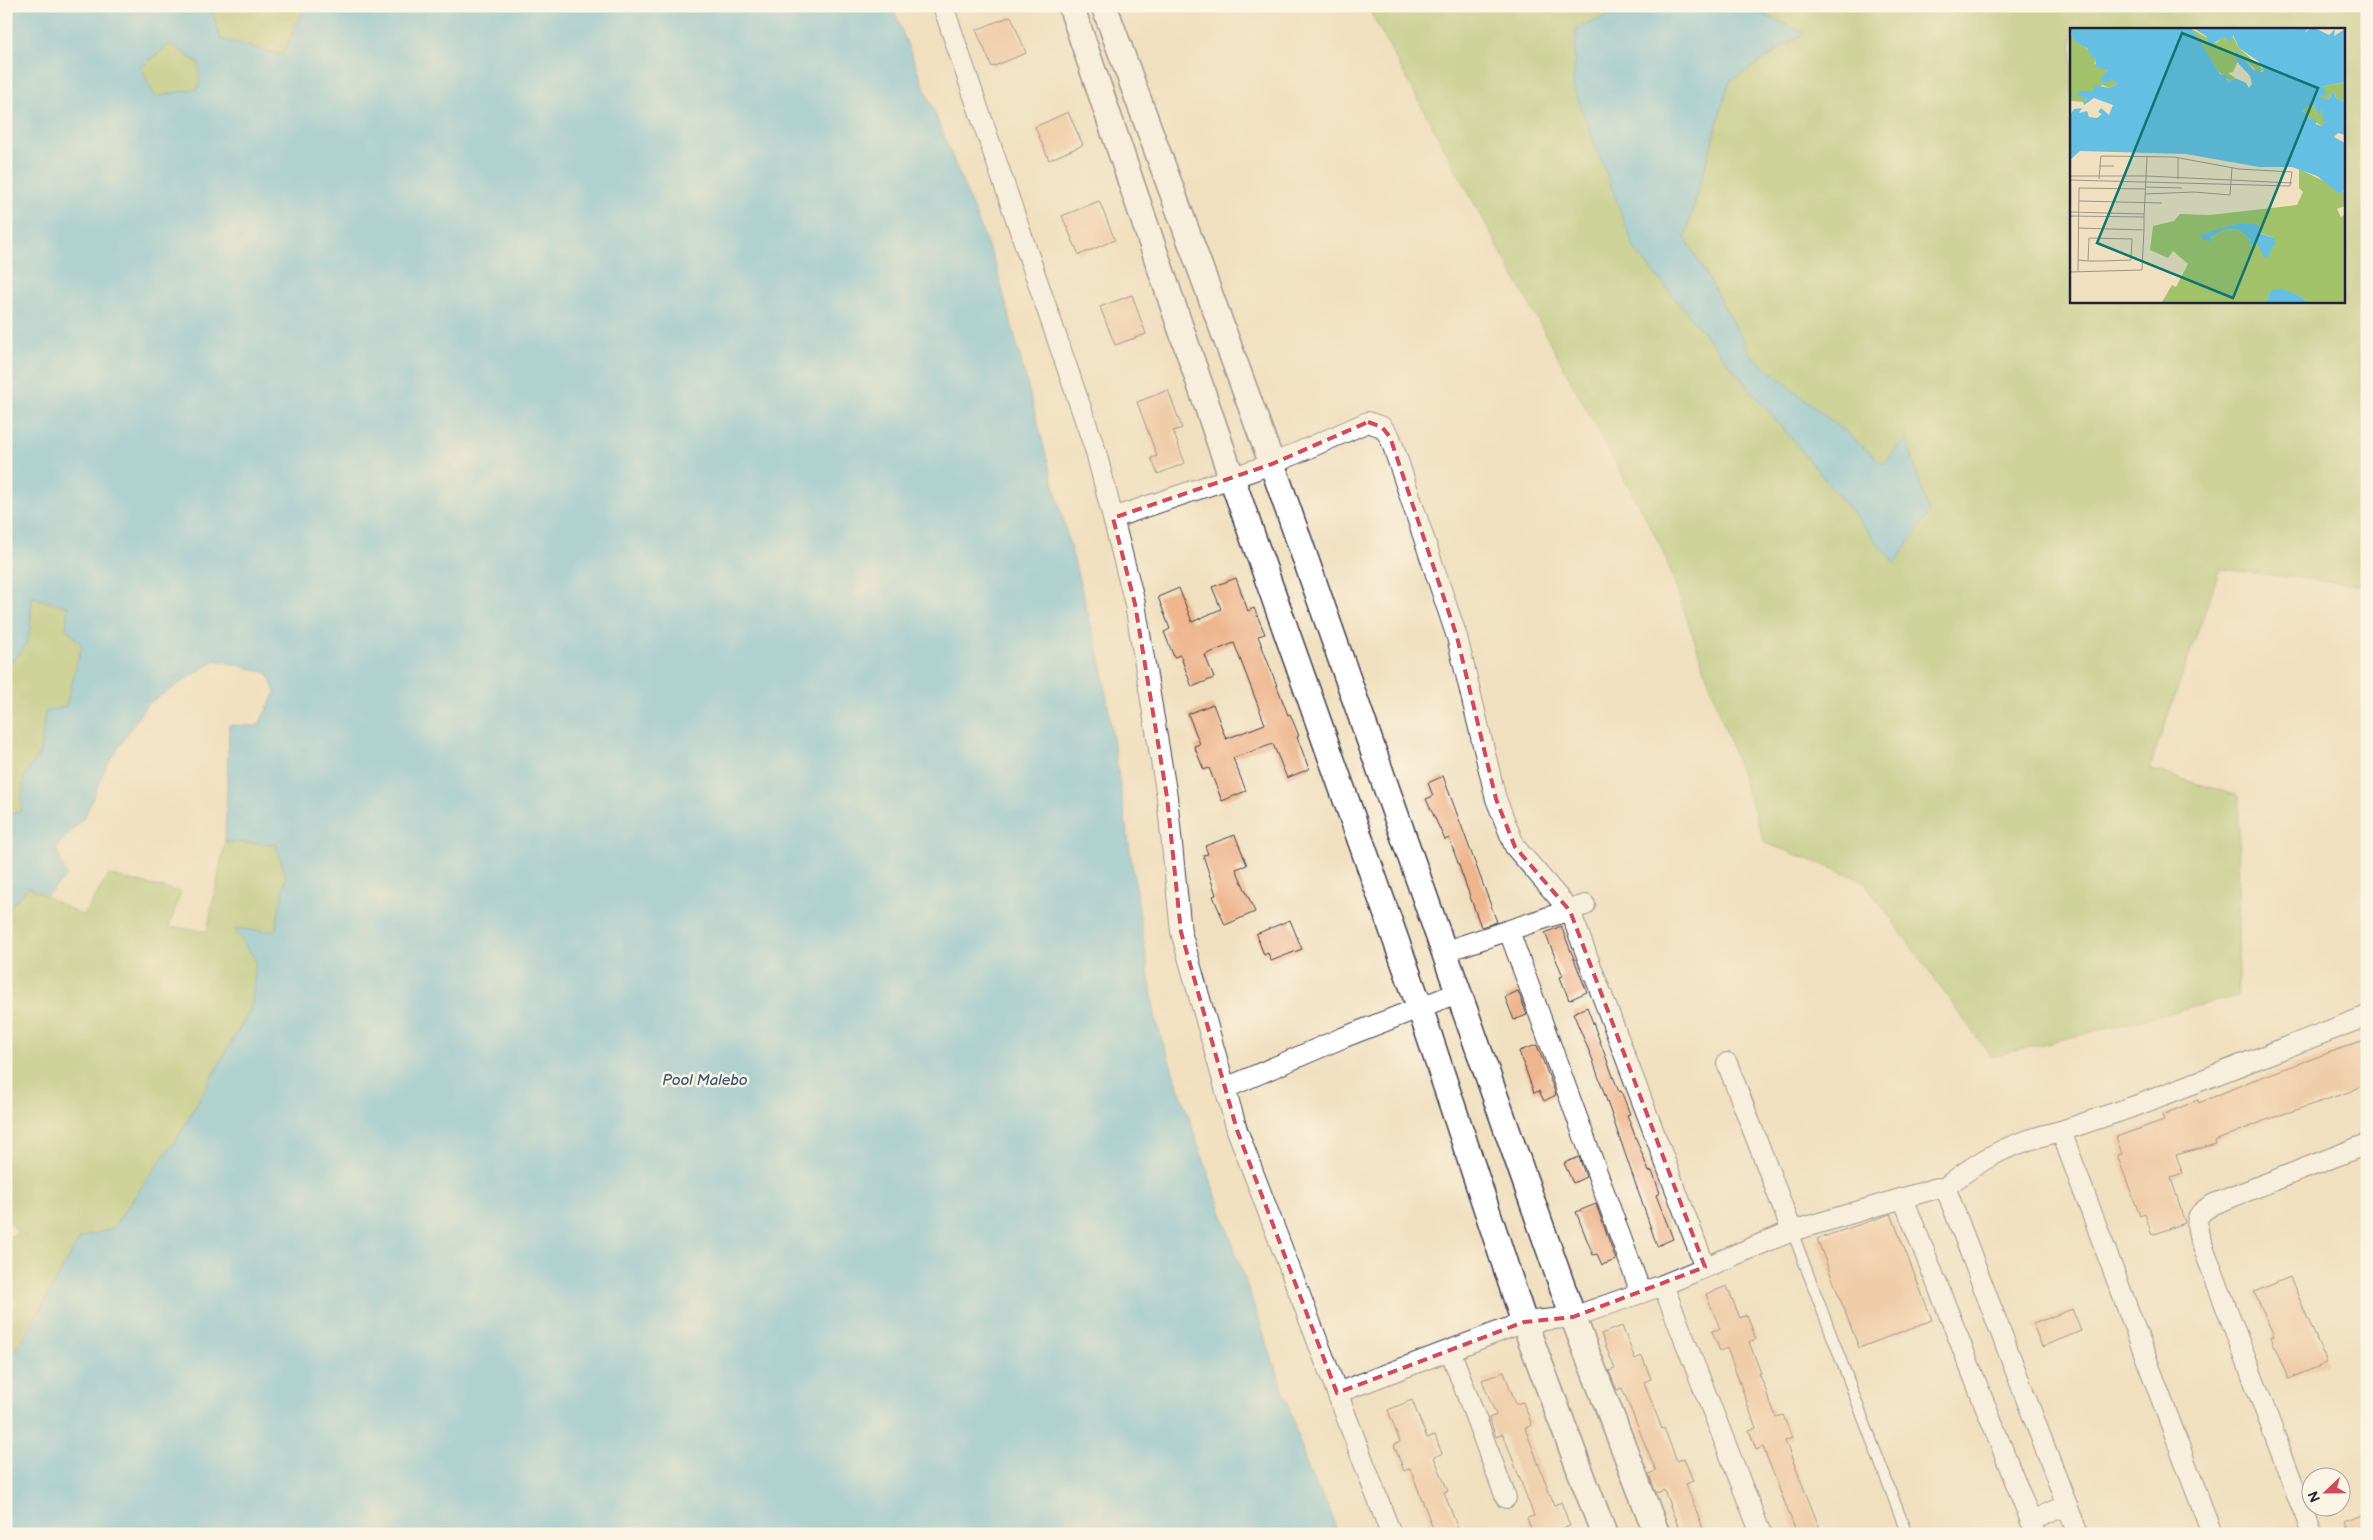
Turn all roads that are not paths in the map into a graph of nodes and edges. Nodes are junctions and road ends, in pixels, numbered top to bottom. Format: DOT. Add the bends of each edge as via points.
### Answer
graph roads {
  1 [pos="943,6"];
  2 [pos="1071,6"];
  3 [pos="1104,6"];
  4 [pos="1272,464"];
  5 [pos="1230,476"];
  6 [pos="1113,518"];
  7 [pos="1578,908"];
  8 [pos="1509,930"];
  9 [pos="1443,952"];
  10 [pos="1457,993"];
  11 [pos="1420,1008"];
  12 [pos="2367,1016"];
  13 [pos="1726,1063"];
  14 [pos="1226,1088"];
  15 [pos="2061,1131"];
  16 [pos="2367,1144"];
  17 [pos="1943,1189"];
  18 [pos="1903,1198"];
  19 [pos="1792,1231"];
  20 [pos="1705,1267"];
  21 [pos="1663,1285"];
  22 [pos="1641,1293"];
  23 [pos="1573,1317"];
  24 [pos="1524,1322"];
  25 [pos="1450,1350"];
  26 [pos="1337,1393"];
  27 [pos="1506,1498"];
  28 [pos="2066,1505"];
  29 [pos="2034,1527"];
  30 [pos="1391,1534"];
  31 [pos="1604,1534"];
  32 [pos="1657,1534"];
  33 [pos="1761,1534"];
  34 [pos="1907,1534"];
  35 [pos="2078,1534"];
  36 [pos="2212,1534"];
  37 [pos="2312,1534"];
  1 -- 6 [label="street" via="1096,452"];
  2 -- 5 [label="street"];
  3 -- 4 [label="street"];
  4 -- 5 [label="street"];
  4 -- 7 [label="street" via="1368,422 1382,427 1390,437 1458,637 1496,799 1515,847"];
  4 -- 9 [label="street"];
  5 -- 6 [label="street"];
  5 -- 11 [label="street"];
  6 -- 14 [label="street" via="1135,604 1167,797 1182,932"];
  7 -- 8 [label="street"];
  7 -- 20 [label="street"];
  8 -- 9 [label="street"];
  8 -- 22 [label="street"];
  9 -- 10 [label="street"];
  10 -- 11 [label="street"];
  10 -- 23 [label="street"];
  11 -- 14 [label="street"];
  11 -- 24 [label="street"];
  12 -- 15 [label="street"];
  13 -- 19 [label="street"];
  14 -- 26 [label="street" via="1238,1130"];
  15 -- 17 [label="street" via="2028,1139 1984,1158"];
  15 -- 36 [label="street"];
  16 -- 37 [label="street" via="2214,1204 2200,1212 2196,1221"];
  17 -- 18 [label="street"];
  17 -- 28 [label="street"];
  18 -- 19 [label="street"];
  18 -- 29 [label="street"];
  19 -- 20 [label="street"];
  19 -- 34 [label="lane"];
  20 -- 21 [label="street"];
  21 -- 22 [label="street"];
  21 -- 33 [label="street"];
  22 -- 23 [label="street"];
  23 -- 24 [label="street"];
  23 -- 32 [label="street"];
  24 -- 25 [label="street"];
  24 -- 31 [label="street"];
  25 -- 26 [label="street"];
  25 -- 27 [label="street"];
  26 -- 30 [label="street"];
  28 -- 29 [label="street"];
  28 -- 35 [label="street"];
}
